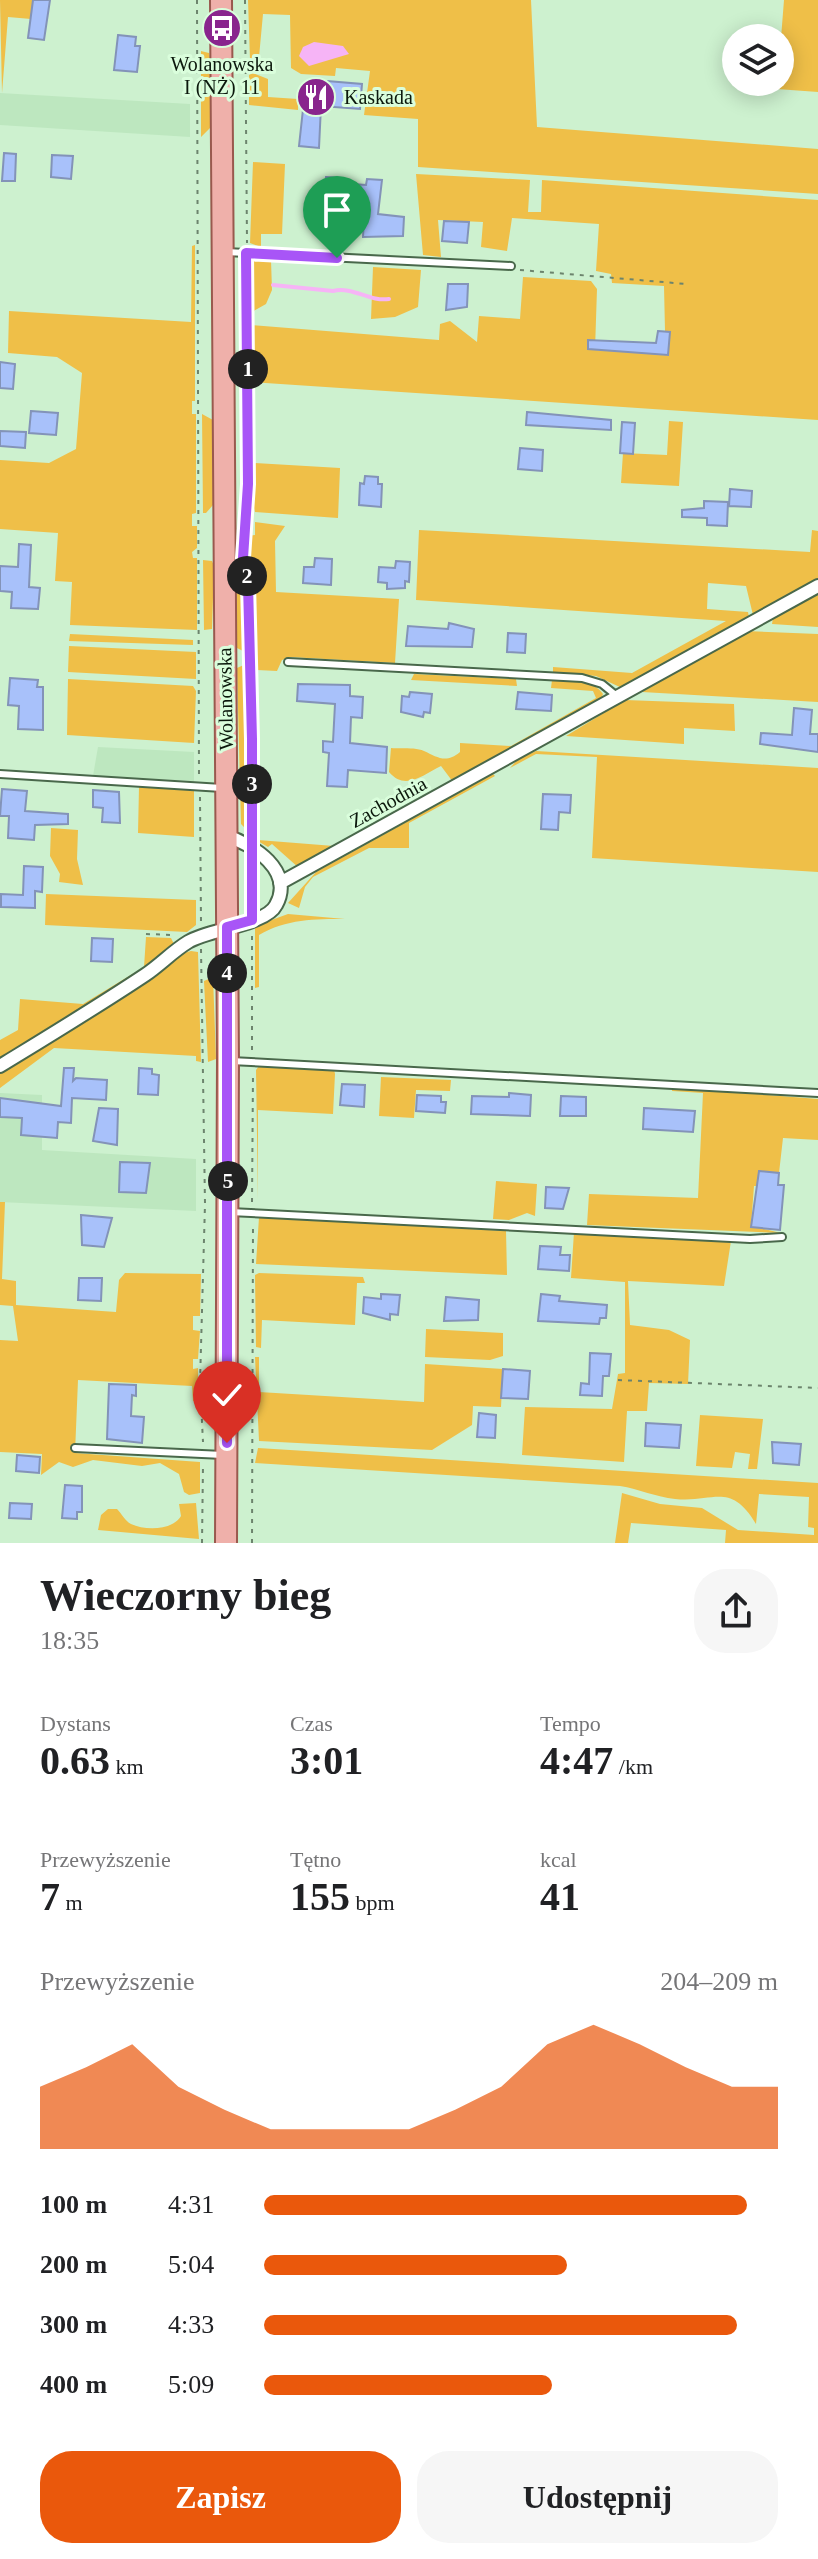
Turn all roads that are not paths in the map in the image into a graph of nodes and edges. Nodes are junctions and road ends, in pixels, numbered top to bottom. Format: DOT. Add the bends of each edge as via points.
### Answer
graph roads {
  1 [pos="221,0"];
  2 [pos="222,252"];
  3 [pos="511,266"];
  4 [pos="818,586"];
  5 [pos="288,662"];
  6 [pos="618,697"];
  7 [pos="0,774"];
  8 [pos="226,788"];
  9 [pos="226,836"];
  10 [pos="280,883"];
  11 [pos="227,927"];
  12 [pos="228,1061"];
  13 [pos="0,1066"];
  14 [pos="818,1093"];
  15 [pos="228,1212"];
  16 [pos="782,1237"];
  17 [pos="75,1448"];
  18 [pos="227,1455"];
  19 [pos="226,1543"];
  1 -- 2 [label="main road, Wolanowska"];
  2 -- 3 [label="lane"];
  2 -- 8 [label="main road, Wolanowska"];
  4 -- 6 [label="street, Zachodnia"];
  5 -- 6 [label="lane" via="582,678 602,684"];
  6 -- 10 [label="street, Zachodnia"];
  7 -- 8 [label="lane"];
  8 -- 9 [label="main road, Wolanowska"];
  9 -- 10 [label="street" via="252,846 274,868"];
  9 -- 11 [label="main road, Wolanowska"];
  10 -- 11 [label="street" via="275,907 264,917"];
  11 -- 12 [label="main road, Wolanowska"];
  11 -- 13 [label="street" via="187,943 143,977"];
  12 -- 14 [label="lane"];
  12 -- 15 [label="main road, Wolanowska"];
  15 -- 16 [label="lane"];
  15 -- 18 [label="main road, Wolanowska"];
  17 -- 18 [label="lane"];
  18 -- 19 [label="main road, Wolanowska"];
}
